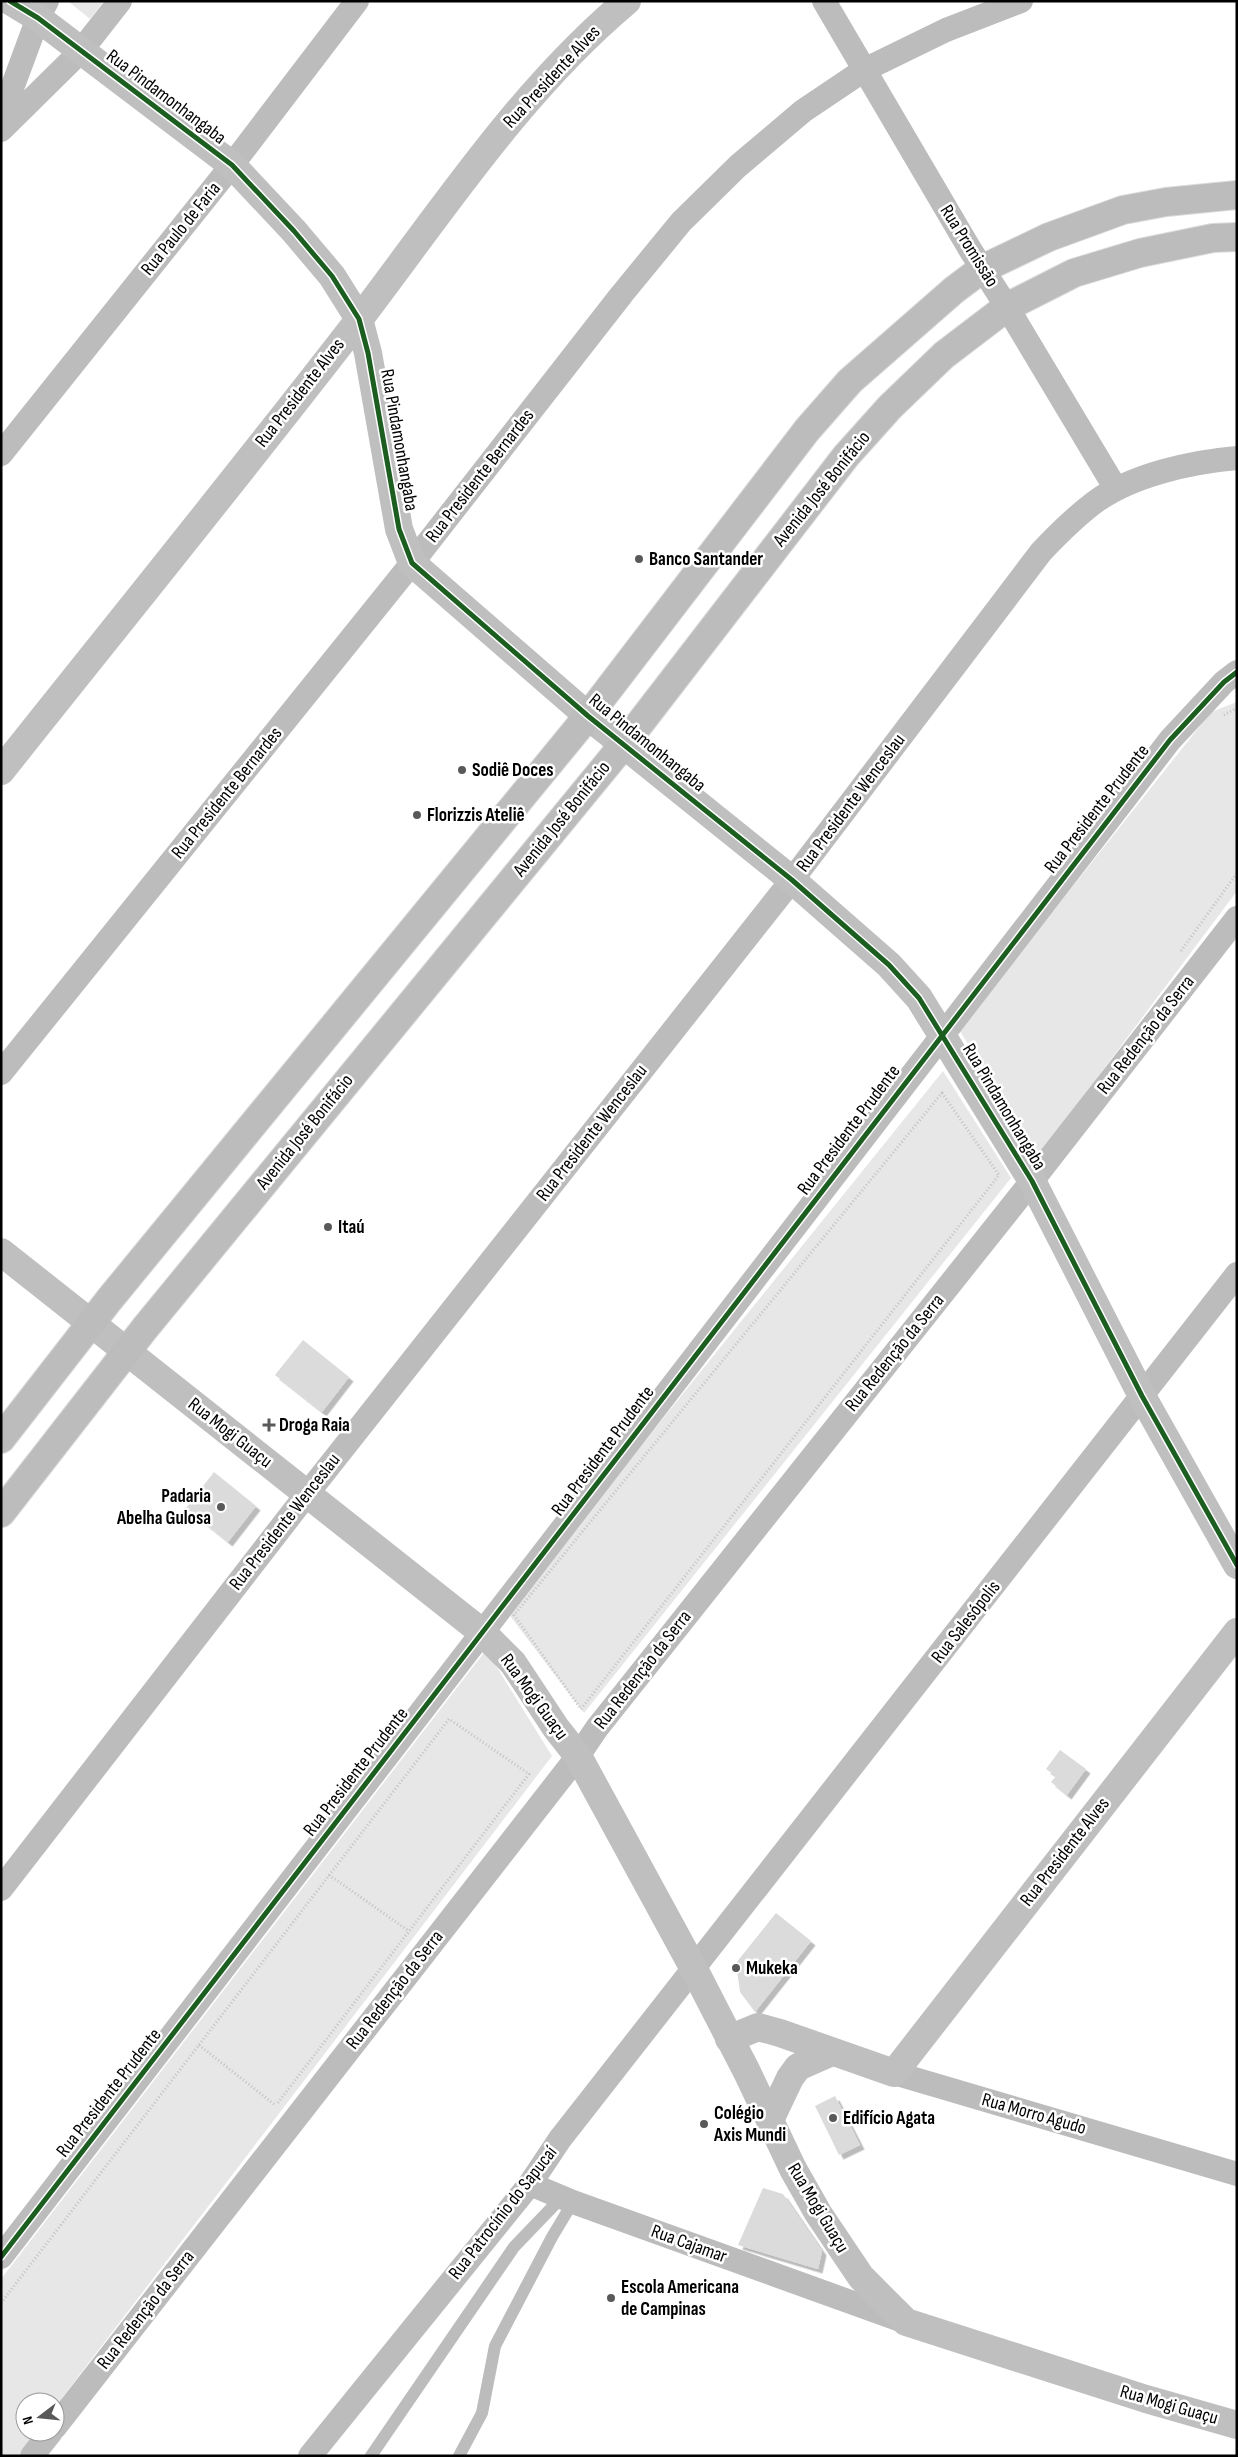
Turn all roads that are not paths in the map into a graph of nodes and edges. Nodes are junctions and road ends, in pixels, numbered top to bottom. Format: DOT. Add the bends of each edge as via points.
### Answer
graph roads {
  1 [pos="10,1"];
  2 [pos="120,1"];
  3 [pos="357,1"];
  4 [pos="627,1"];
  5 [pos="824,1"];
  6 [pos="1021,1"];
  7 [pos="43,10"];
  8 [pos="80,52"];
  9 [pos="864,70"];
  10 [pos="1,118"];
  11 [pos="1,130"];
  12 [pos="232,165"];
  13 [pos="1237,195"];
  14 [pos="1237,237"];
  15 [pos="982,269"];
  16 [pos="1007,306"];
  17 [pos="359,319"];
  18 [pos="1,454"];
  19 [pos="1237,458"];
  20 [pos="1116,489"];
  21 [pos="412,563"];
  22 [pos="1233,677"];
  23 [pos="588,716"];
  24 [pos="624,744"];
  25 [pos="1,771"];
  26 [pos="792,880"];
  27 [pos="1237,918"];
  28 [pos="942,1034"];
  29 [pos="1,1073"];
  30 [pos="1032,1181"];
  31 [pos="1,1252"];
  32 [pos="1237,1274"];
  33 [pos="91,1323"];
  34 [pos="126,1351"];
  35 [pos="1142,1396"];
  36 [pos="1,1439"];
  37 [pos="307,1494"];
  38 [pos="1,1513"];
  39 [pos="1237,1566"];
  40 [pos="1237,1632"];
  41 [pos="483,1633"];
  42 [pos="578,1756"];
  43 [pos="1,1889"];
  44 [pos="694,1969"];
  45 [pos="729,2039"];
  46 [pos="832,2052"];
  47 [pos="894,2073"];
  48 [pos="770,2120"];
  49 [pos="1237,2174"];
  50 [pos="530,2184"];
  51 [pos="568,2200"];
  52 [pos="1,2257"];
  53 [pos="861,2277"];
  54 [pos="848,2303"];
  55 [pos="906,2322"];
  56 [pos="65,2414"];
  57 [pos="1237,2425"];
  58 [pos="43,2442"];
  59 [pos="32,2456"];
  60 [pos="310,2456"];
  61 [pos="371,2456"];
  62 [pos="459,2456"];
  1 -- 7 [label="street, Rua Pindamonhangaba"];
  2 -- 8 [label="street"];
  3 -- 12 [label="street, Rua Paulo de Faria"];
  4 -- 17 [label="street, Rua Presidente Alves" via="573,49 499,135"];
  5 -- 9 [label="street, Rua Promissão"];
  6 -- 9 [label="street, Rua Presidente Bernardes" via="946,30"];
  7 -- 8 [label="street, Rua Pindamonhangaba"];
  7 -- 10 [label="street"];
  8 -- 11 [label="street"];
  8 -- 12 [label="street, Rua Pindamonhangaba"];
  9 -- 15 [label="street, Rua Promissão"];
  9 -- 21 [label="street, Rua Presidente Bernardes" via="803,111 738,166 681,222"];
  12 -- 17 [label="street, Rua Pindamonhangaba" via="319,261"];
  12 -- 18 [label="street, Rua Paulo de Faria"];
  13 -- 15 [label="main road" via="1123,210 1049,237"];
  14 -- 16 [label="main road, Avenida José Bonifácio" via="1213,238 1140,253 1074,274"];
  15 -- 16 [label="street, Rua Promissão"];
  15 -- 23 [label="main road" via="894,341 807,430"];
  16 -- 20 [label="street, Rua Promissão"];
  16 -- 24 [label="main road, Avenida José Bonifácio" via="944,355 846,456"];
  17 -- 21 [label="street, Rua Pindamonhangaba" via="368,353 399,530"];
  17 -- 25 [label="street, Rua Presidente Alves"];
  19 -- 20 [label="street, Rua Presidente Wenceslau" via="1201,461"];
  20 -- 26 [label="street, Rua Presidente Wenceslau" via="1066,525 1041,552"];
  21 -- 23 [label="street, Rua Pindamonhangaba"];
  21 -- 29 [label="street, Rua Presidente Bernardes"];
  22 -- 28 [label="street, Rua Presidente Prudente" via="1170,740"];
  23 -- 24 [label="street, Rua Pindamonhangaba"];
  23 -- 33 [label="main road"];
  24 -- 26 [label="street, Rua Pindamonhangaba"];
  24 -- 34 [label="main road, Avenida José Bonifácio"];
  26 -- 28 [label="street, Rua Pindamonhangaba" via="889,965 919,998"];
  26 -- 37 [label="street, Rua Presidente Wenceslau"];
  27 -- 30 [label="street, Rua Redenção da Serra"];
  28 -- 30 [label="street, Rua Pindamonhangaba"];
  28 -- 41 [label="street, Rua Presidente Prudente"];
  30 -- 35 [label="street, Rua Pindamonhangaba"];
  30 -- 42 [label="street, Rua Redenção da Serra"];
  31 -- 33 [label="street, Rua Mogi Guaçu"];
  32 -- 35 [label="street, Rua Salesópolis"];
  33 -- 34 [label="street, Rua Mogi Guaçu"];
  33 -- 36 [label="main road"];
  34 -- 37 [label="street, Rua Mogi Guaçu"];
  34 -- 38 [label="main road, Avenida José Bonifácio"];
  35 -- 39 [label="street, Rua Pindamonhangaba"];
  35 -- 44 [label="street, Rua Salesópolis"];
  37 -- 41 [label="street, Rua Mogi Guaçu"];
  37 -- 43 [label="street, Rua Presidente Wenceslau"];
  40 -- 47 [label="street, Rua Presidente Alves"];
  41 -- 42 [label="street, Rua Mogi Guaçu" via="513,1663"];
  41 -- 52 [label="street, Rua Presidente Prudente"];
  42 -- 44 [label="street, Rua Mogi Guaçu"];
  42 -- 56 [label="street, Rua Redenção da Serra"];
  44 -- 45 [label="street, Rua Mogi Guaçu"];
  44 -- 50 [label="street, Rua Patrocínio do Sapucaí" via="560,2139"];
  45 -- 46 [label="street, Rua Morro Agudo" via="758,2027"];
  45 -- 48 [label="street, Rua Mogi Guaçu"];
  46 -- 47 [label="street, Rua Morro Agudo"];
  46 -- 48 [label="street" via="798,2067"];
  47 -- 49 [label="street, Rua Morro Agudo"];
  48 -- 53 [label="street, Rua Mogi Guaçu" via="818,2214"];
  50 -- 51 [label="street, Rua Cajamar"];
  50 -- 60 [label="street, Rua Patrocínio do Sapucaí"];
  51 -- 54 [label="street, Rua Cajamar"];
  51 -- 61 [label="lane" via="514,2247"];
  51 -- 62 [label="lane" via="495,2346 482,2413"];
  53 -- 54 [label="street"];
  53 -- 55 [label="street, Rua Mogi Guaçu"];
  54 -- 55 [label="street, Rua Cajamar"];
  55 -- 57 [label="street, Rua Mogi Guaçu" via="1146,2400"];
  58 -- 59 [label="street"];
}
